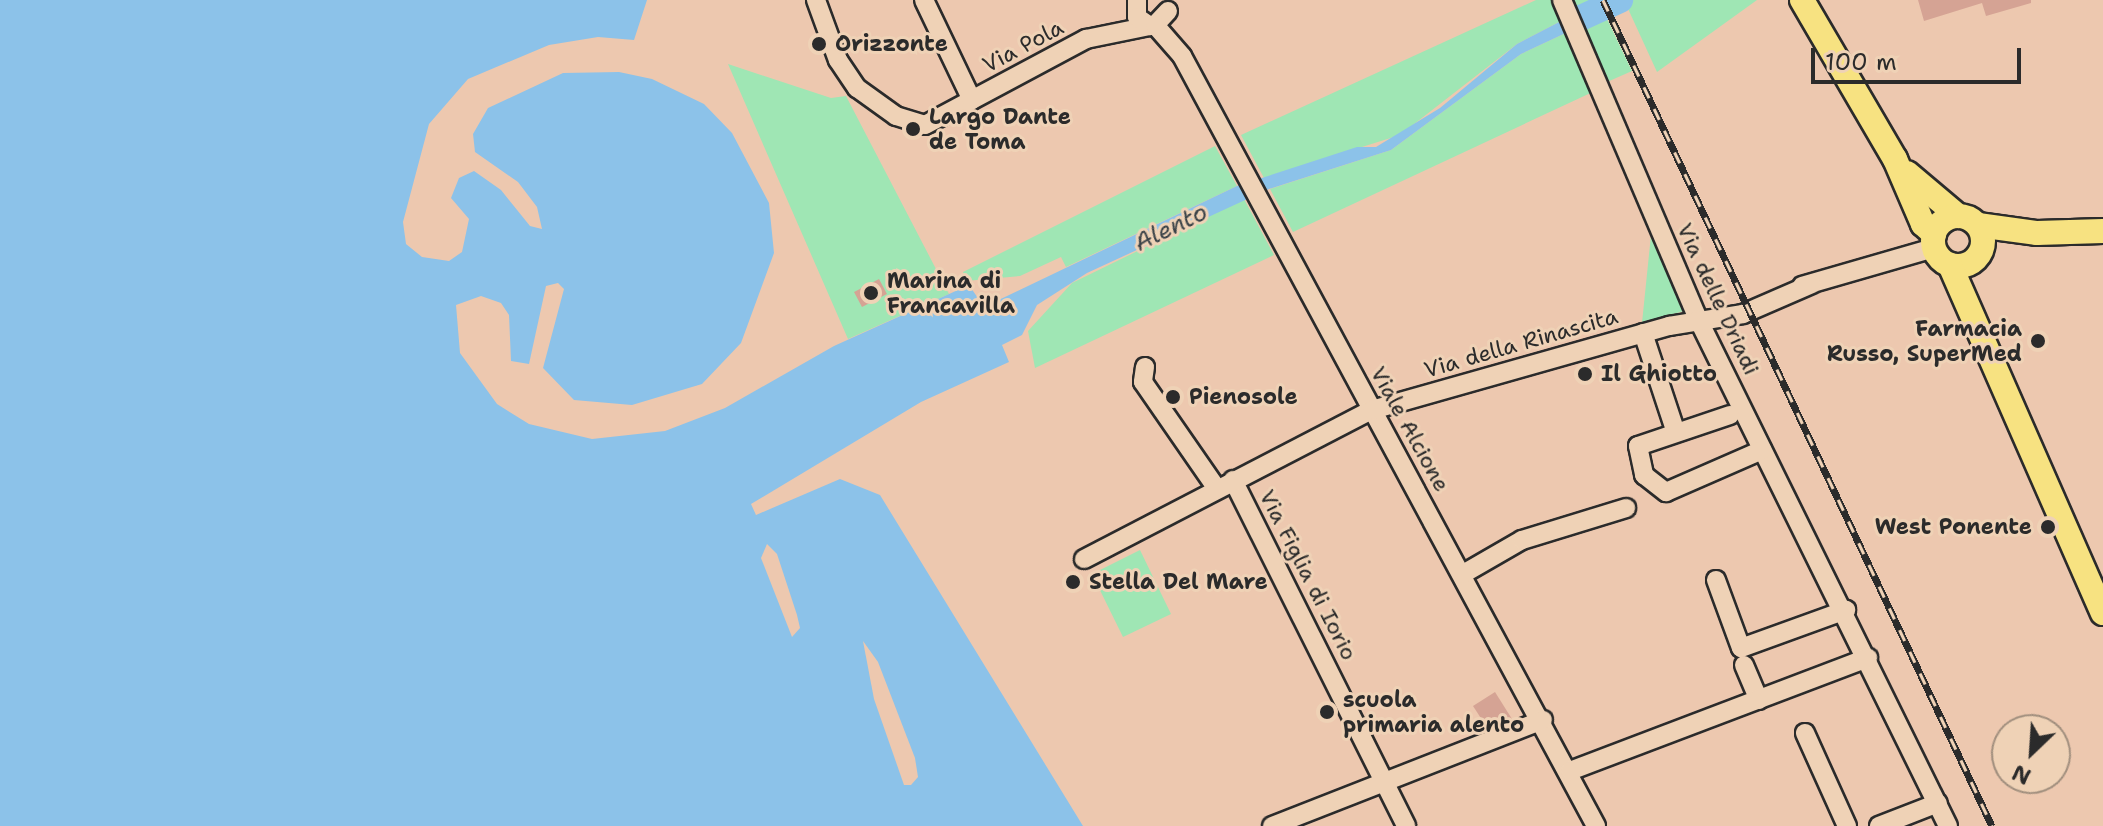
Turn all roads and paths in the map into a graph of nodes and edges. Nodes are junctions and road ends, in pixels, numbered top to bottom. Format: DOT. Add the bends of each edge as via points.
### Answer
graph roads {
  1 [pos="816,0"];
  2 [pos="924,0"];
  3 [pos="1137,0"];
  4 [pos="1562,0"];
  5 [pos="1802,0"];
  6 [pos="1163,11"];
  7 [pos="972,100"];
  8 [pos="1895,159"];
  9 [pos="2103,231"];
  10 [pos="1975,236"];
  11 [pos="1939,249"];
  12 [pos="1698,319"];
  13 [pos="1981,325"];
  14 [pos="1643,333"];
  15 [pos="1145,367"];
  16 [pos="1372,410"];
  17 [pos="1730,415"];
  18 [pos="1675,430"];
  19 [pos="1762,450"];
  20 [pos="1222,486"];
  21 [pos="1626,508"];
  22 [pos="1084,559"];
  23 [pos="1463,574"];
  24 [pos="1716,580"];
  25 [pos="1846,610"];
  26 [pos="2103,613"];
  27 [pos="1868,658"];
  28 [pos="1744,665"];
  29 [pos="1759,700"];
  30 [pos="1543,720"];
  31 [pos="1805,733"];
  32 [pos="1570,771"];
  33 [pos="1384,779"];
  34 [pos="1938,803"];
  35 [pos="1272,826"];
  36 [pos="1406,826"];
  37 [pos="1596,826"];
  38 [pos="1847,826"];
  39 [pos="1879,826"];
  40 [pos="1948,826"];
  1 -- 7 [label="street, Via Pola" via="838,60 857,88 896,116 925,125"];
  2 -- 7 [label="street"];
  3 -- 6 [label="street, Viale Alcione" via="1137,17"];
  4 -- 12 [label="street, Via delle Driadi"];
  5 -- 8 [label="main road"];
  6 -- 7 [label="street, Via Pola" via="1086,39"];
  6 -- 16 [label="street, Viale Alcione" via="1182,56"];
  8 -- 10 [label="main road"];
  8 -- 11 [label="main road"];
  9 -- 10 [label="main road"];
  10 -- 11 [label="main road" via="1967,265"];
  10 -- 11 [label="main road" via="1943,221"];
  10 -- 13 [label="main road"];
  11 -- 12 [label="street, Via della Rinascita" via="1765,294"];
  11 -- 13 [label="main road"];
  12 -- 14 [label="street, Via della Rinascita"];
  12 -- 19 [label="street, Via delle Driadi"];
  13 -- 26 [label="main road"];
  14 -- 16 [label="street, Via della Rinascita"];
  14 -- 18 [label="street"];
  15 -- 20 [label="street, Via Figlia di Iorio" via="1143,382"];
  16 -- 20 [label="street, Via della Rinascita"];
  16 -- 23 [label="street, Viale Alcione"];
  17 -- 18 [label="street"];
  18 -- 19 [label="street" via="1638,446 1644,475 1666,492"];
  19 -- 25 [label="street, Via delle Driadi"];
  20 -- 22 [label="street, Via della Rinascita"];
  20 -- 33 [label="street, Via Figlia di Iorio"];
  21 -- 23 [label="street" via="1522,540"];
  23 -- 30 [label="street, Viale Alcione"];
  24 -- 25 [label="street" via="1741,648"];
  25 -- 27 [label="street, Via delle Driadi"];
  27 -- 29 [label="street"];
  27 -- 34 [label="street, Via delle Driadi"];
  28 -- 29 [label="street"];
  29 -- 32 [label="street"];
  30 -- 32 [label="street, Viale Alcione"];
  30 -- 33 [label="street"];
  31 -- 38 [label="street"];
  32 -- 37 [label="street, Viale Alcione"];
  33 -- 35 [label="street"];
  33 -- 36 [label="street, Via Figlia di Iorio"];
  34 -- 39 [label="street"];
  34 -- 40 [label="street, Via delle Driadi"];
}
